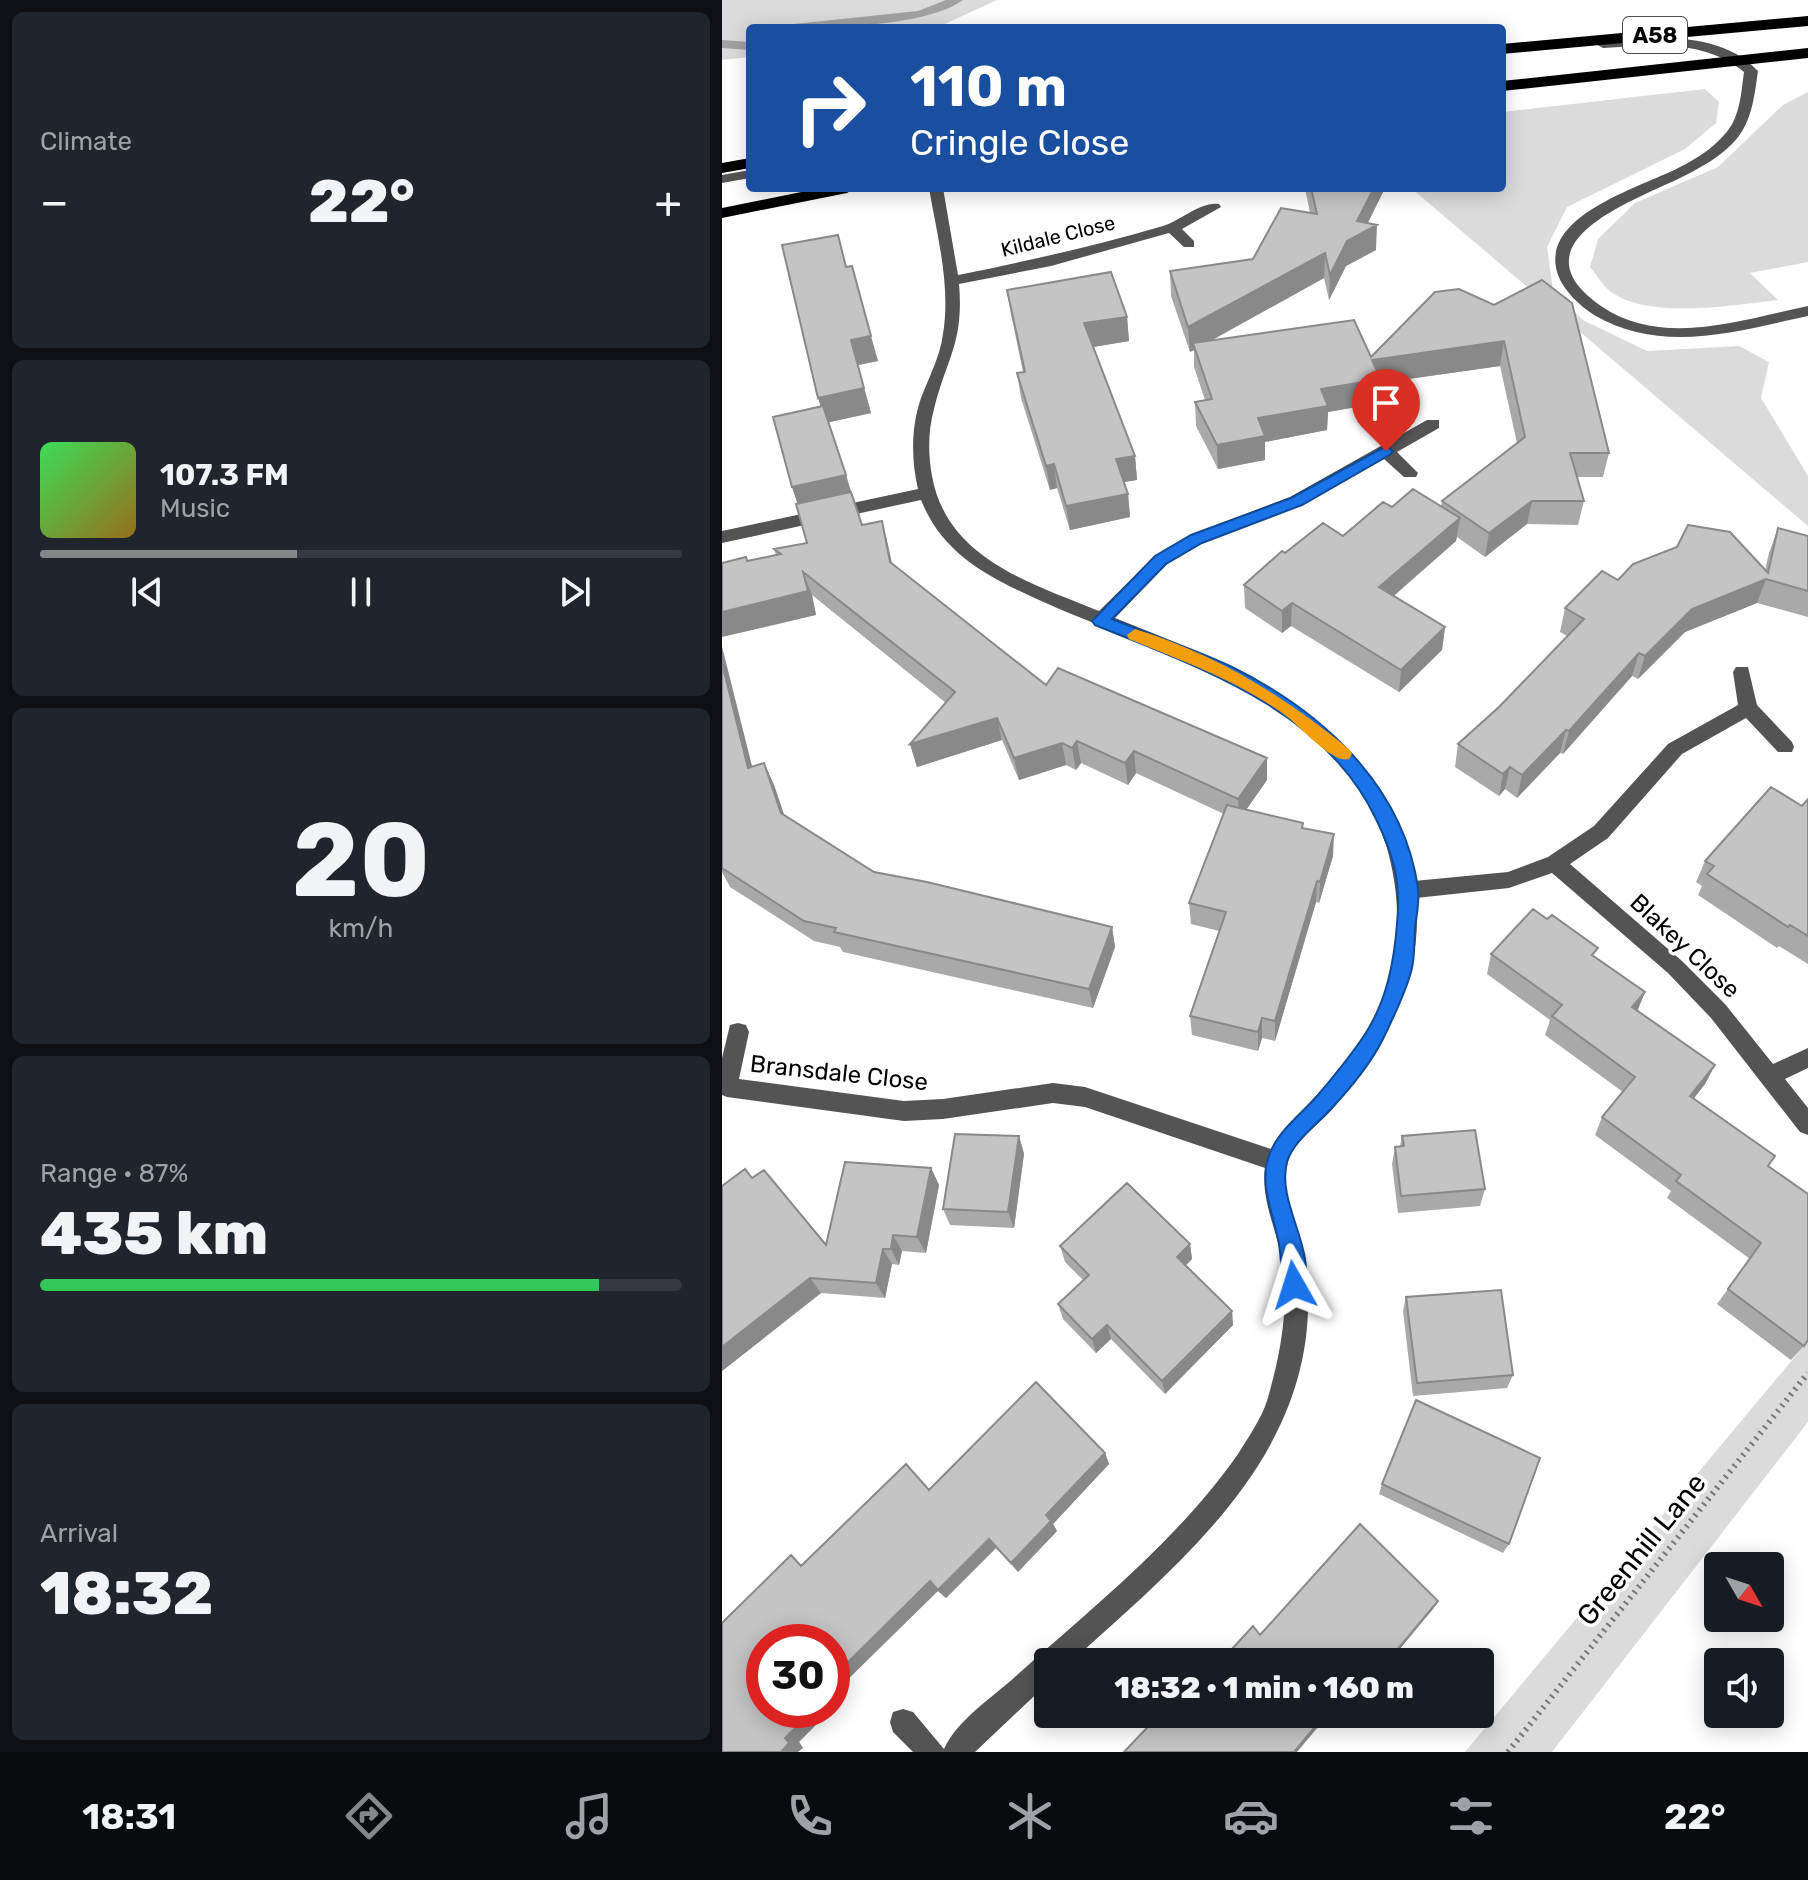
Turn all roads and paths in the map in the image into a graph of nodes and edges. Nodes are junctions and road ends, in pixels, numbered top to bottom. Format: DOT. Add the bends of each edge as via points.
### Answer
graph roads {
  1 [pos="1808,21"];
  2 [pos="1506,49"];
  3 [pos="1506,49"];
  4 [pos="1808,53"];
  5 [pos="1739,59"];
  6 [pos="1506,86"];
  7 [pos="746,164"];
  8 [pos="722,168"];
  9 [pos="746,175"];
  10 [pos="722,179"];
  11 [pos="827,192"];
  12 [pos="937,192"];
  13 [pos="1214,207"];
  14 [pos="722,213"];
  15 [pos="1172,228"];
  16 [pos="1189,244"];
  17 [pos="952,281"];
  18 [pos="1808,311"];
  19 [pos="1433,424"];
  20 [pos="1386,451"];
  21 [pos="1410,473"];
  22 [pos="927,493"];
  23 [pos="722,537"];
  24 [pos="1101,621"];
  25 [pos="1742,672"];
  26 [pos="1748,708"];
  27 [pos="1785,747"];
  28 [pos="1555,863"];
  29 [pos="1409,890"];
  30 [pos="738,1032"];
  31 [pos="1808,1058"];
  32 [pos="1770,1076"];
  33 [pos="1808,1125"];
  34 [pos="1277,1162"];
  35 [pos="1808,1373"];
  36 [pos="1066,1648"];
  37 [pos="1034,1677"];
  38 [pos="903,1722"];
  39 [pos="932,1752"];
  40 [pos="957,1752"];
  41 [pos="1508,1752"];
  1 -- 2 [label="highway, A58"];
  3 -- 5 [label="street" via="1669,40"];
  4 -- 5 [label="highway, A58"];
  5 -- 6 [label="highway, A58"];
  5 -- 18 [label="street" via="1751,71 1735,131 1693,167 1612,202 1586,221 1561,255 1563,275 1597,311 1627,326 1661,333 1704,332"];
  7 -- 8 [label="highway"];
  9 -- 10 [label="street"];
  11 -- 14 [label="highway"];
  12 -- 17 [label="street"];
  13 -- 15 [label="street, Kildale Close"];
  15 -- 16 [label="street"];
  15 -- 17 [label="street, Kildale Close"];
  17 -- 22 [label="street" via="948,354 924,413"];
  19 -- 20 [label="street"];
  20 -- 21 [label="street"];
  20 -- 24 [label="street" via="1296,501 1196,539 1161,560"];
  22 -- 23 [label="street"];
  22 -- 24 [label="street" via="942,527 964,550 995,572"];
  24 -- 29 [label="street" via="1225,671 1322,735 1368,784 1399,847"];
  25 -- 26 [label="street"];
  26 -- 27 [label="street"];
  26 -- 28 [label="street" via="1675,749 1601,832"];
  28 -- 29 [label="street" via="1509,880"];
  28 -- 32 [label="street, Blakey Close" via="1675,967"];
  29 -- 34 [label="street" via="1403,970 1374,1037 1289,1139"];
  30 -- 34 [label="street, Bransdale Close" via="727,1087 904,1111 1053,1093 1085,1097"];
  31 -- 32 [label="street"];
  32 -- 33 [label="street, Blakey Close"];
  34 -- 36 [label="street" via="1276,1186 1294,1262 1295,1332 1277,1408 1238,1477 1176,1548"];
  35 -- 41 [label="path, Greenhill Lane"];
  37 -- 40 [label="street"];
  38 -- 39 [label="street"];
}
